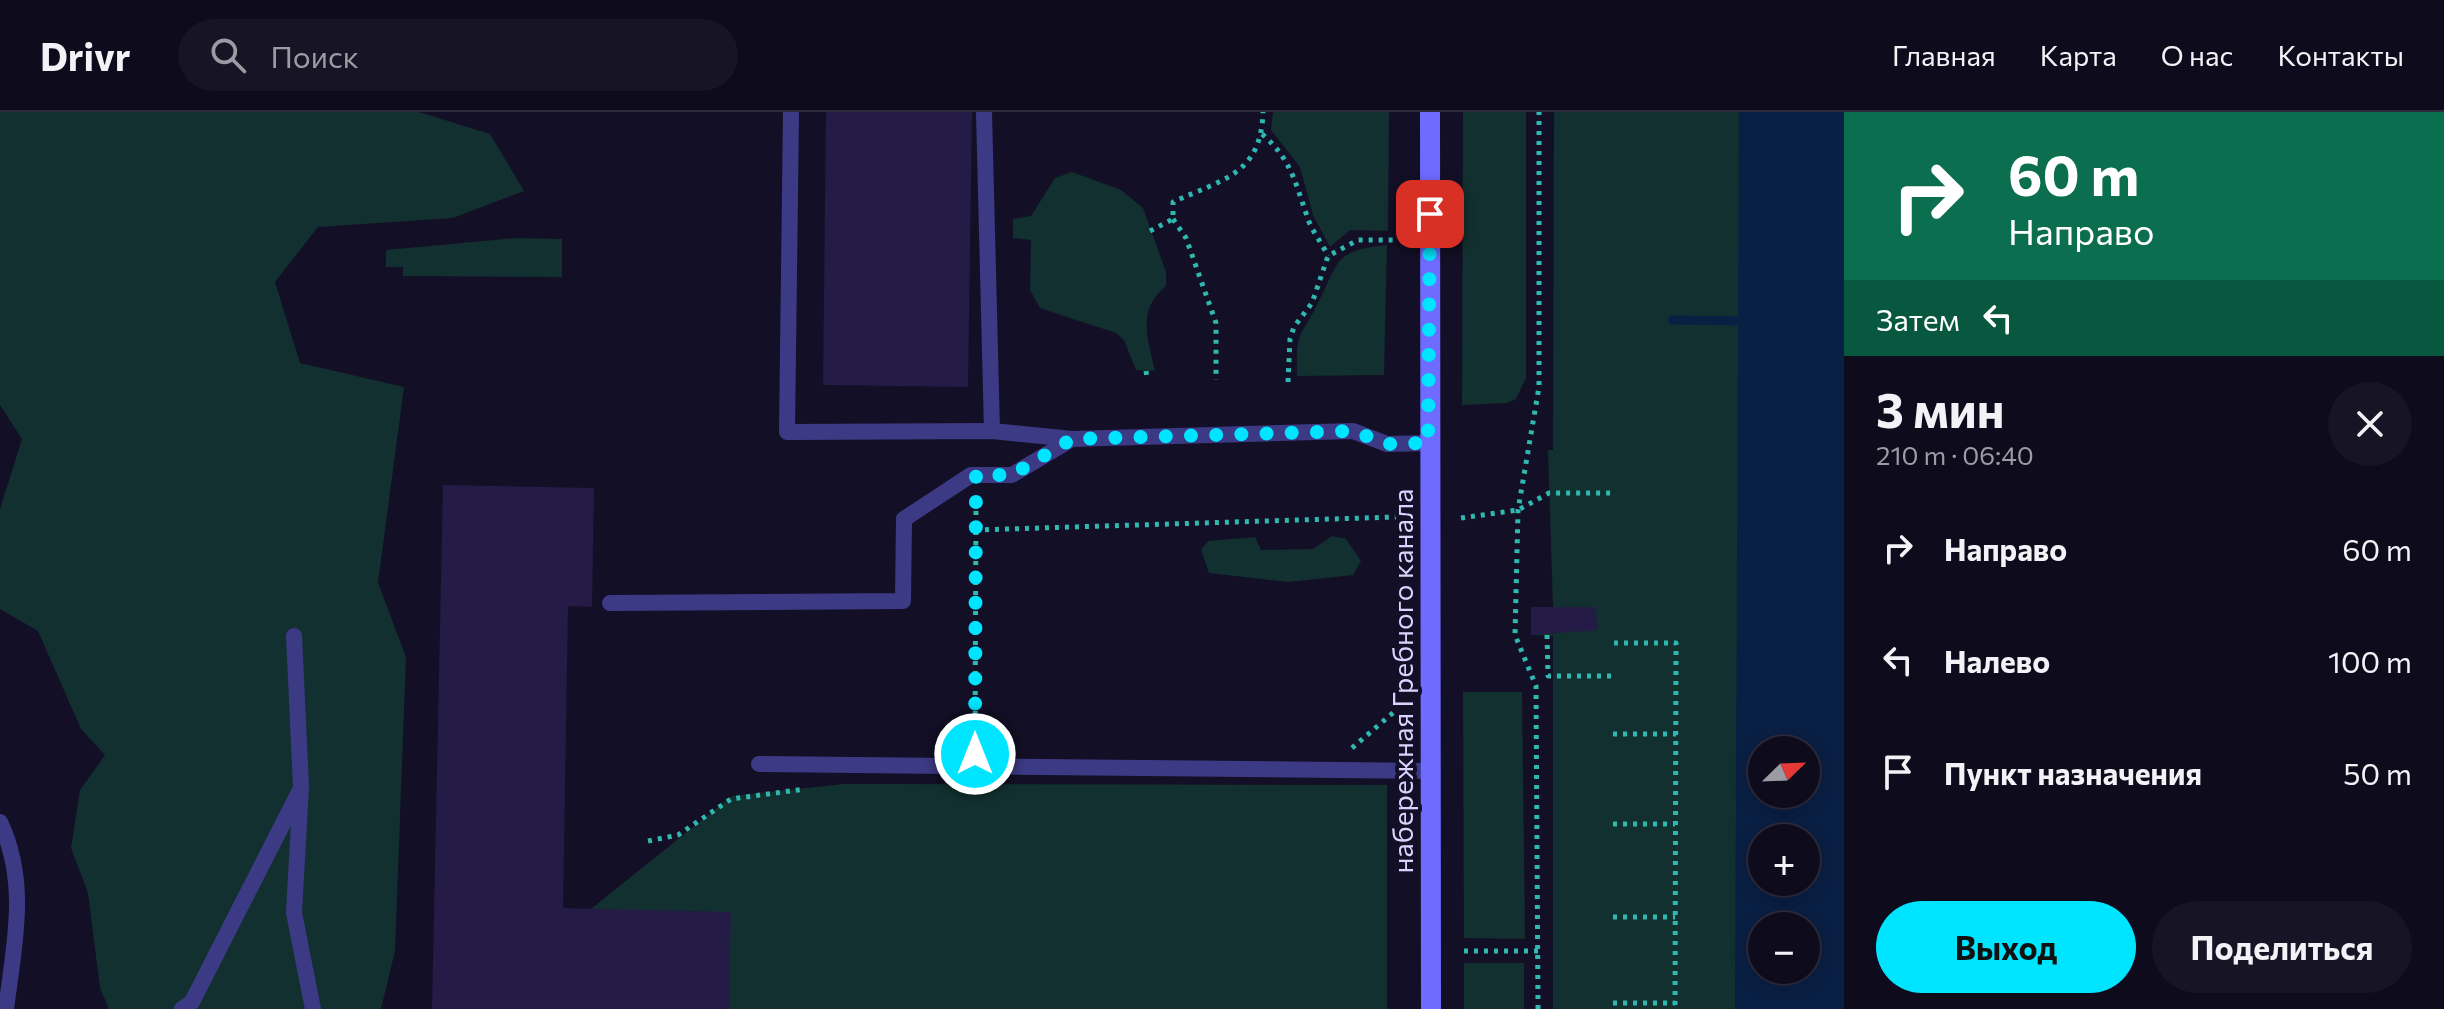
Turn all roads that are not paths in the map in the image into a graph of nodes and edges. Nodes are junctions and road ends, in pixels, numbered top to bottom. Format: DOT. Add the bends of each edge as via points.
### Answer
graph roads {
  1 [pos="791,112"];
  2 [pos="984,112"];
  3 [pos="1430,112"];
  4 [pos="992,431"];
  5 [pos="1072,439"];
  6 [pos="1428,443"];
  7 [pos="610,603"];
  8 [pos="294,636"];
  9 [pos="759,764"];
  10 [pos="1432,771"];
  11 [pos="301,787"];
  12 [pos="0,822"];
  13 [pos="6,1009"];
  14 [pos="182,1009"];
  15 [pos="313,1009"];
  16 [pos="1431,1009"];
  1 -- 4 [label="lane" via="787,432"];
  2 -- 4 [label="lane"];
  3 -- 6 [label="street, набережная Гребного канала"];
  4 -- 5 [label="lane"];
  5 -- 6 [label="lane" via="1353,431 1387,444"];
  5 -- 7 [label="lane" via="1012,475 976,475 904,519 903,601"];
  6 -- 10 [label="street, набережная Гребного канала"];
  8 -- 11 [label="lane"];
  9 -- 10 [label="lane"];
  10 -- 16 [label="street, набережная Гребного канала"];
  11 -- 14 [label="lane" via="192,1002"];
  11 -- 15 [label="lane" via="294,913"];
  12 -- 13 [label="lane" via="11,846 20,903"];
}
